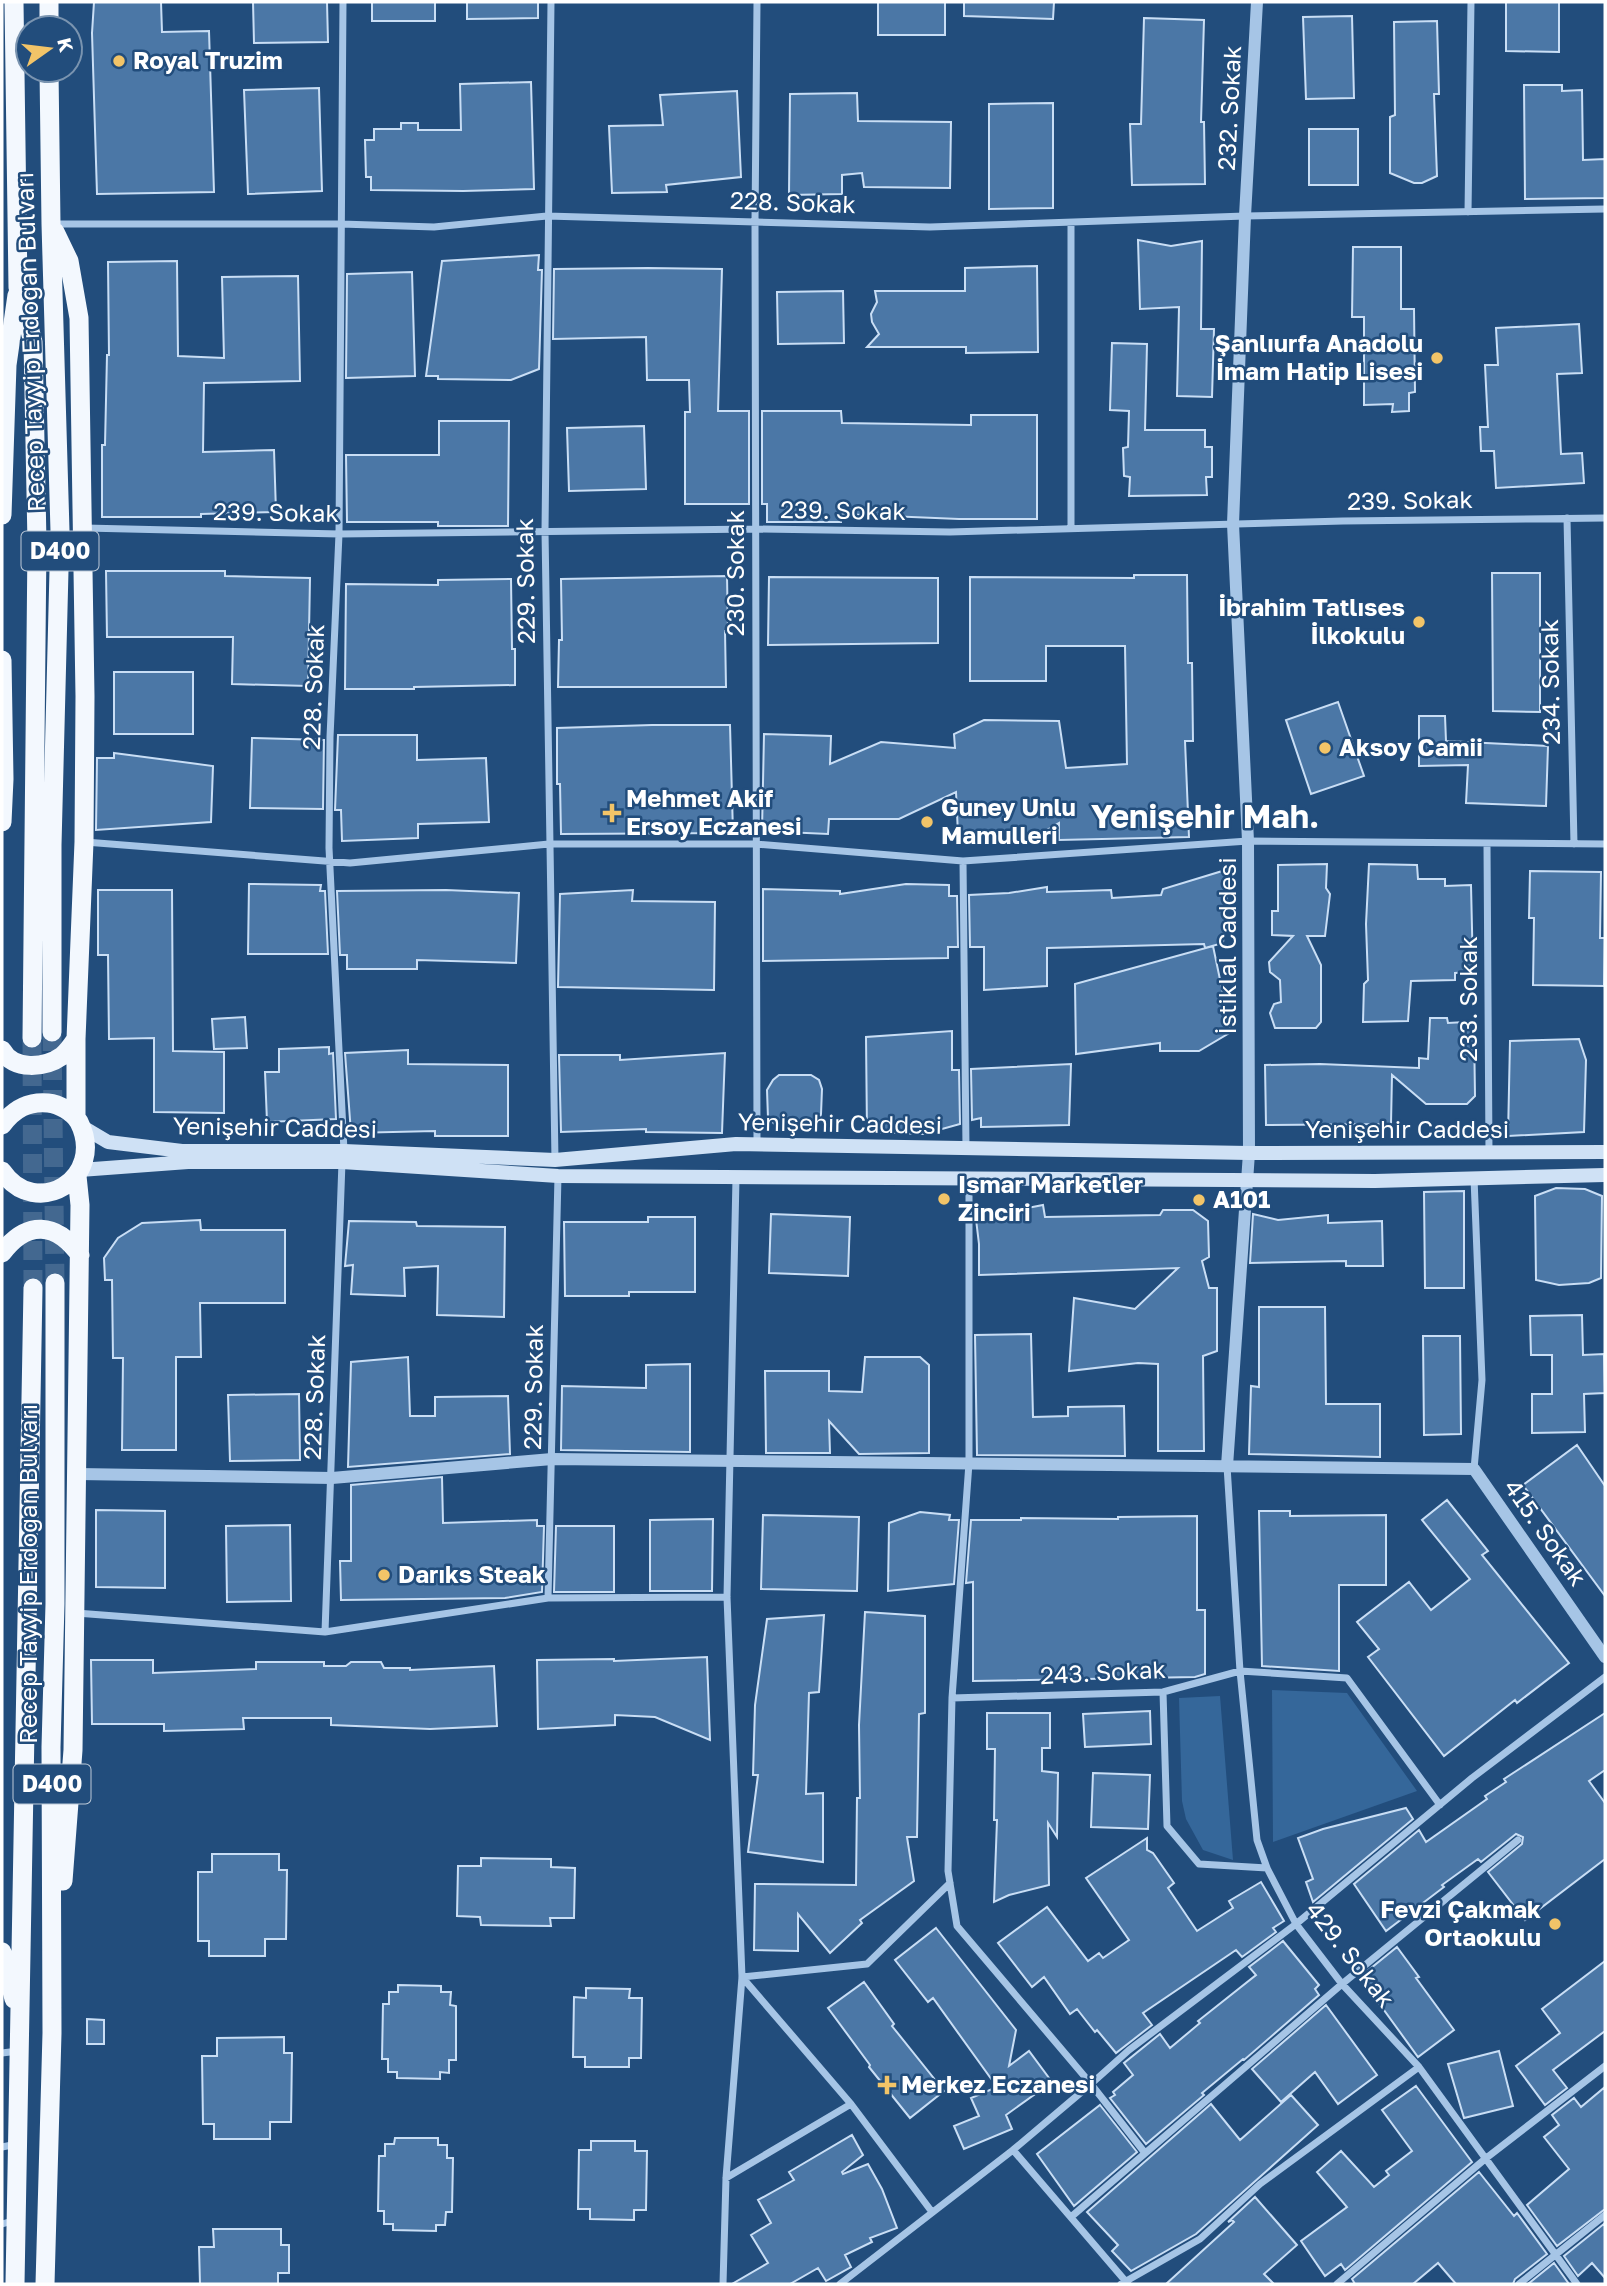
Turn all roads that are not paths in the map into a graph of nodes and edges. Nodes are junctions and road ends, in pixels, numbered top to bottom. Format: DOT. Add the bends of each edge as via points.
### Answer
graph roads {
  1 [pos="15,2"];
  2 [pos="342,2"];
  3 [pos="551,2"];
  4 [pos="757,2"];
  5 [pos="1257,2"];
  6 [pos="1471,2"];
  7 [pos="49,84"];
  8 [pos="1605,209"];
  9 [pos="1468,212"];
  10 [pos="547,216"];
  11 [pos="1245,216"];
  12 [pos="755,221"];
  13 [pos="1071,224"];
  14 [pos="51,225"];
  15 [pos="341,225"];
  16 [pos="18,287"];
  17 [pos="2,515"];
  18 [pos="1567,518"];
  19 [pos="1605,519"];
  20 [pos="1233,524"];
  21 [pos="81,528"];
  22 [pos="1071,528"];
  23 [pos="755,529"];
  24 [pos="545,531"];
  25 [pos="339,534"];
  26 [pos="2,660"];
  27 [pos="3,779"];
  28 [pos="2,822"];
  29 [pos="1248,841"];
  30 [pos="84,842"];
  31 [pos="549,844"];
  32 [pos="756,844"];
  33 [pos="1574,844"];
  34 [pos="1605,844"];
  35 [pos="1487,845"];
  36 [pos="963,861"];
  37 [pos="330,862"];
  38 [pos="52,1032"];
  39 [pos="32,1038"];
  40 [pos="76,1039"];
  41 [pos="2,1050"];
  42 [pos="78,1122"];
  43 [pos="2,1125"];
  44 [pos="757,1145"];
  45 [pos="966,1148"];
  46 [pos="1489,1152"];
  47 [pos="1605,1152"];
  48 [pos="1250,1153"];
  49 [pos="343,1157"];
  50 [pos="555,1160"];
  51 [pos="2,1172"];
  52 [pos="78,1173"];
  53 [pos="1605,1175"];
  54 [pos="558,1177"];
  55 [pos="1474,1177"];
  56 [pos="2,1178"];
  57 [pos="736,1178"];
  58 [pos="969,1179"];
  59 [pos="1246,1180"];
  60 [pos="2,1252"];
  61 [pos="80,1255"];
  62 [pos="55,1283"];
  63 [pos="33,1288"];
  64 [pos="552,1459"];
  65 [pos="731,1462"];
  66 [pos="969,1463"];
  67 [pos="1227,1466"];
  68 [pos="1474,1469"];
  69 [pos="78,1474"];
  70 [pos="332,1478"];
  71 [pos="727,1597"];
  72 [pos="548,1598"];
  73 [pos="76,1613"];
  74 [pos="325,1632"];
  75 [pos="1605,1657"];
  76 [pos="1241,1671"];
  77 [pos="1605,1677"];
  78 [pos="1163,1692"];
  79 [pos="952,1698"];
  80 [pos="1440,1805"];
  81 [pos="1518,1840"];
  82 [pos="1267,1868"];
  83 [pos="950,1883"];
  84 [pos="1296,1924"];
  85 [pos="2,1952"];
  86 [pos="742,1977"];
  87 [pos="1342,1983"];
  88 [pos="20,2023"];
  89 [pos="52,2033"];
  90 [pos="10,2052"];
  91 [pos="1605,2066"];
  92 [pos="1419,2067"];
  93 [pos="1091,2084"];
  94 [pos="851,2104"];
  95 [pos="10,2145"];
  96 [pos="1013,2150"];
  97 [pos="1145,2153"];
  98 [pos="1485,2159"];
  99 [pos="726,2178"];
  100 [pos="932,2212"];
  101 [pos="1605,2215"];
  102 [pos="1071,2217"];
  103 [pos="9,2222"];
  104 [pos="1554,2254"];
  105 [pos="1125,2283"];
  106 [pos="15,2284"];
  107 [pos="46,2284"];
  108 [pos="723,2284"];
  109 [pos="840,2284"];
  110 [pos="1337,2284"];
  111 [pos="1518,2284"];
  112 [pos="1577,2284"];
  1 -- 16 [label="highway, Recep Tayyip Erdoğan Bulvarı / D400"];
  2 -- 15 [label="street, 228. Sokak"];
  3 -- 10 [label="street, 229. Sokak"];
  4 -- 12 [label="street, 230. Sokak"];
  5 -- 11 [label="street, 232. Sokak"];
  6 -- 9 [label="street"];
  7 -- 14 [label="highway, Recep Tayyip Erdoğan Bulvarı / D400"];
  8 -- 9 [label="street, 228. Sokak"];
  9 -- 11 [label="street, 228. Sokak"];
  10 -- 12 [label="street, 228. Sokak"];
  10 -- 15 [label="street, 228. Sokak" via="434,227"];
  10 -- 24 [label="street, 229. Sokak"];
  11 -- 13 [label="street, 228. Sokak"];
  11 -- 20 [label="street, İstiklal Caddesi"];
  12 -- 13 [label="street, 228. Sokak" via="930,227"];
  12 -- 23 [label="street, 230. Sokak"];
  13 -- 22 [label="street"];
  14 -- 15 [label="street, 228. Sokak"];
  14 -- 21 [label="highway" via="69,261 79,318"];
  14 -- 38 [label="highway, Recep Tayyip Erdoğan Bulvarı / D400" via="60,531"];
  15 -- 25 [label="street, 228. Sokak"];
  16 -- 17 [label="highway" via="7,365"];
  16 -- 39 [label="highway, Recep Tayyip Erdoğan Bulvarı / D400" via="33,342 37,529"];
  18 -- 19 [label="street, 239. Sokak"];
  18 -- 20 [label="street, 239. Sokak"];
  18 -- 33 [label="street, 234. Sokak"];
  20 -- 22 [label="street, 239. Sokak"];
  20 -- 29 [label="street, İstiklal Caddesi"];
  21 -- 25 [label="street, 239. Sokak"];
  21 -- 30 [label="highway"];
  22 -- 23 [label="street, 239. Sokak"];
  23 -- 24 [label="street, 239. Sokak"];
  23 -- 32 [label="street, 230. Sokak"];
  24 -- 25 [label="street, 239. Sokak"];
  24 -- 31 [label="street, 229. Sokak"];
  25 -- 37 [label="street, 228. Sokak"];
  26 -- 27 [label="highway"];
  27 -- 28 [label="highway"];
  29 -- 35 [label="street"];
  29 -- 36 [label="street"];
  29 -- 48 [label="street, İstiklal Caddesi"];
  30 -- 37 [label="street"];
  30 -- 40 [label="highway"];
  31 -- 32 [label="street"];
  31 -- 37 [label="street"];
  31 -- 50 [label="street, 229. Sokak"];
  32 -- 36 [label="street"];
  32 -- 44 [label="street, 230. Sokak"];
  33 -- 34 [label="street"];
  33 -- 35 [label="street"];
  35 -- 46 [label="street, 233. Sokak"];
  36 -- 45 [label="street"];
  37 -- 49 [label="street, 228. Sokak"];
  40 -- 41 [label="highway" via="63,1055 38,1065 14,1062"];
  40 -- 42 [label="highway"];
  42 -- 43 [label="highway" via="52,1103 37,1102 22,1106"];
  42 -- 49 [label="main road, Yenişehir Caddesi" via="108,1142 182,1151"];
  42 -- 52 [label="highway" via="87,1147"];
  44 -- 45 [label="main road, Yenişehir Caddesi"];
  44 -- 50 [label="main road, Yenişehir Caddesi"];
  45 -- 48 [label="main road, Yenişehir Caddesi"];
  46 -- 47 [label="main road, Yenişehir Caddesi"];
  46 -- 48 [label="main road, Yenişehir Caddesi"];
  48 -- 59 [label="street, İstiklal Caddesi"];
  49 -- 50 [label="main road, Yenişehir Caddesi"];
  49 -- 52 [label="main road, Yenişehir Caddesi" via="188,1162"];
  49 -- 54 [label="main road, Yenişehir Caddesi"];
  49 -- 70 [label="street, 228. Sokak"];
  51 -- 52 [label="highway" via="23,1190 38,1194 66,1186"];
  51 -- 56 [label="highway"];
  52 -- 61 [label="highway"];
  53 -- 55 [label="main road, Yenişehir Caddesi"];
  54 -- 57 [label="main road, Yenişehir Caddesi"];
  54 -- 64 [label="street, 229. Sokak"];
  55 -- 59 [label="main road, Yenişehir Caddesi"];
  55 -- 68 [label="street" via="1482,1380"];
  57 -- 58 [label="main road, Yenişehir Caddesi"];
  57 -- 65 [label="street"];
  58 -- 59 [label="main road, Yenişehir Caddesi"];
  58 -- 66 [label="street"];
  59 -- 67 [label="street, İstiklal Caddesi"];
  60 -- 61 [label="highway" via="24,1231 41,1229 69,1240"];
  61 -- 69 [label="highway"];
  62 -- 89 [label="highway, Recep Tayyip Erdoğan Bulvarı / D400"];
  63 -- 88 [label="highway, Recep Tayyip Erdoğan Bulvarı / D400"];
  64 -- 65 [label="street"];
  64 -- 70 [label="street"];
  64 -- 72 [label="street, 229. Sokak"];
  65 -- 66 [label="street"];
  65 -- 71 [label="street"];
  66 -- 67 [label="street"];
  66 -- 79 [label="street"];
  67 -- 68 [label="street"];
  67 -- 76 [label="street, 429. Sokak"];
  68 -- 75 [label="street, 415. Sokak"];
  69 -- 70 [label="street"];
  69 -- 73 [label="highway"];
  70 -- 74 [label="street, 228. Sokak"];
  71 -- 72 [label="street"];
  71 -- 86 [label="street"];
  72 -- 74 [label="street"];
  73 -- 74 [label="street"];
  73 -- 89 [label="highway" via="73,1750"];
  76 -- 78 [label="street, 243. Sokak"];
  76 -- 80 [label="street, 243. Sokak" via="1347,1678"];
  76 -- 82 [label="street, 429. Sokak" via="1257,1840"];
  77 -- 80 [label="street"];
  78 -- 79 [label="street, 243. Sokak"];
  78 -- 82 [label="street" via="1167,1826 1199,1864"];
  79 -- 83 [label="street"];
  80 -- 84 [label="street"];
  81 -- 87 [label="street"];
  82 -- 84 [label="street, 429. Sokak"];
  83 -- 86 [label="street" via="867,1964"];
  83 -- 93 [label="street" via="957,1926"];
  84 -- 87 [label="street, 429. Sokak"];
  84 -- 93 [label="street"];
  85 -- 88 [label="highway"];
  86 -- 94 [label="street"];
  86 -- 99 [label="street"];
  87 -- 92 [label="street, 429. Sokak"];
  87 -- 97 [label="street"];
  88 -- 90 [label="highway, Recep Tayyip Erdoğan Bulvarı / D400"];
  89 -- 107 [label="highway, Recep Tayyip Erdoğan Bulvarı / D400"];
  90 -- 95 [label="highway, Recep Tayyip Erdoğan Bulvarı / D400"];
  91 -- 98 [label="street"];
  92 -- 98 [label="street, 429. Sokak"];
  92 -- 105 [label="street" via="1260,2184 1200,2239"];
  93 -- 96 [label="street"];
  93 -- 97 [label="street"];
  94 -- 99 [label="street"];
  94 -- 100 [label="street"];
  95 -- 103 [label="highway, Recep Tayyip Erdoğan Bulvarı / D400"];
  96 -- 100 [label="street"];
  96 -- 102 [label="street"];
  97 -- 102 [label="street"];
  98 -- 104 [label="street, 429. Sokak"];
  98 -- 110 [label="street"];
  99 -- 108 [label="street"];
  100 -- 109 [label="street"];
  101 -- 104 [label="street"];
  102 -- 105 [label="street"];
  103 -- 106 [label="highway, Recep Tayyip Erdoğan Bulvarı / D400"];
  104 -- 111 [label="street"];
  104 -- 112 [label="street, 429. Sokak"];
}
